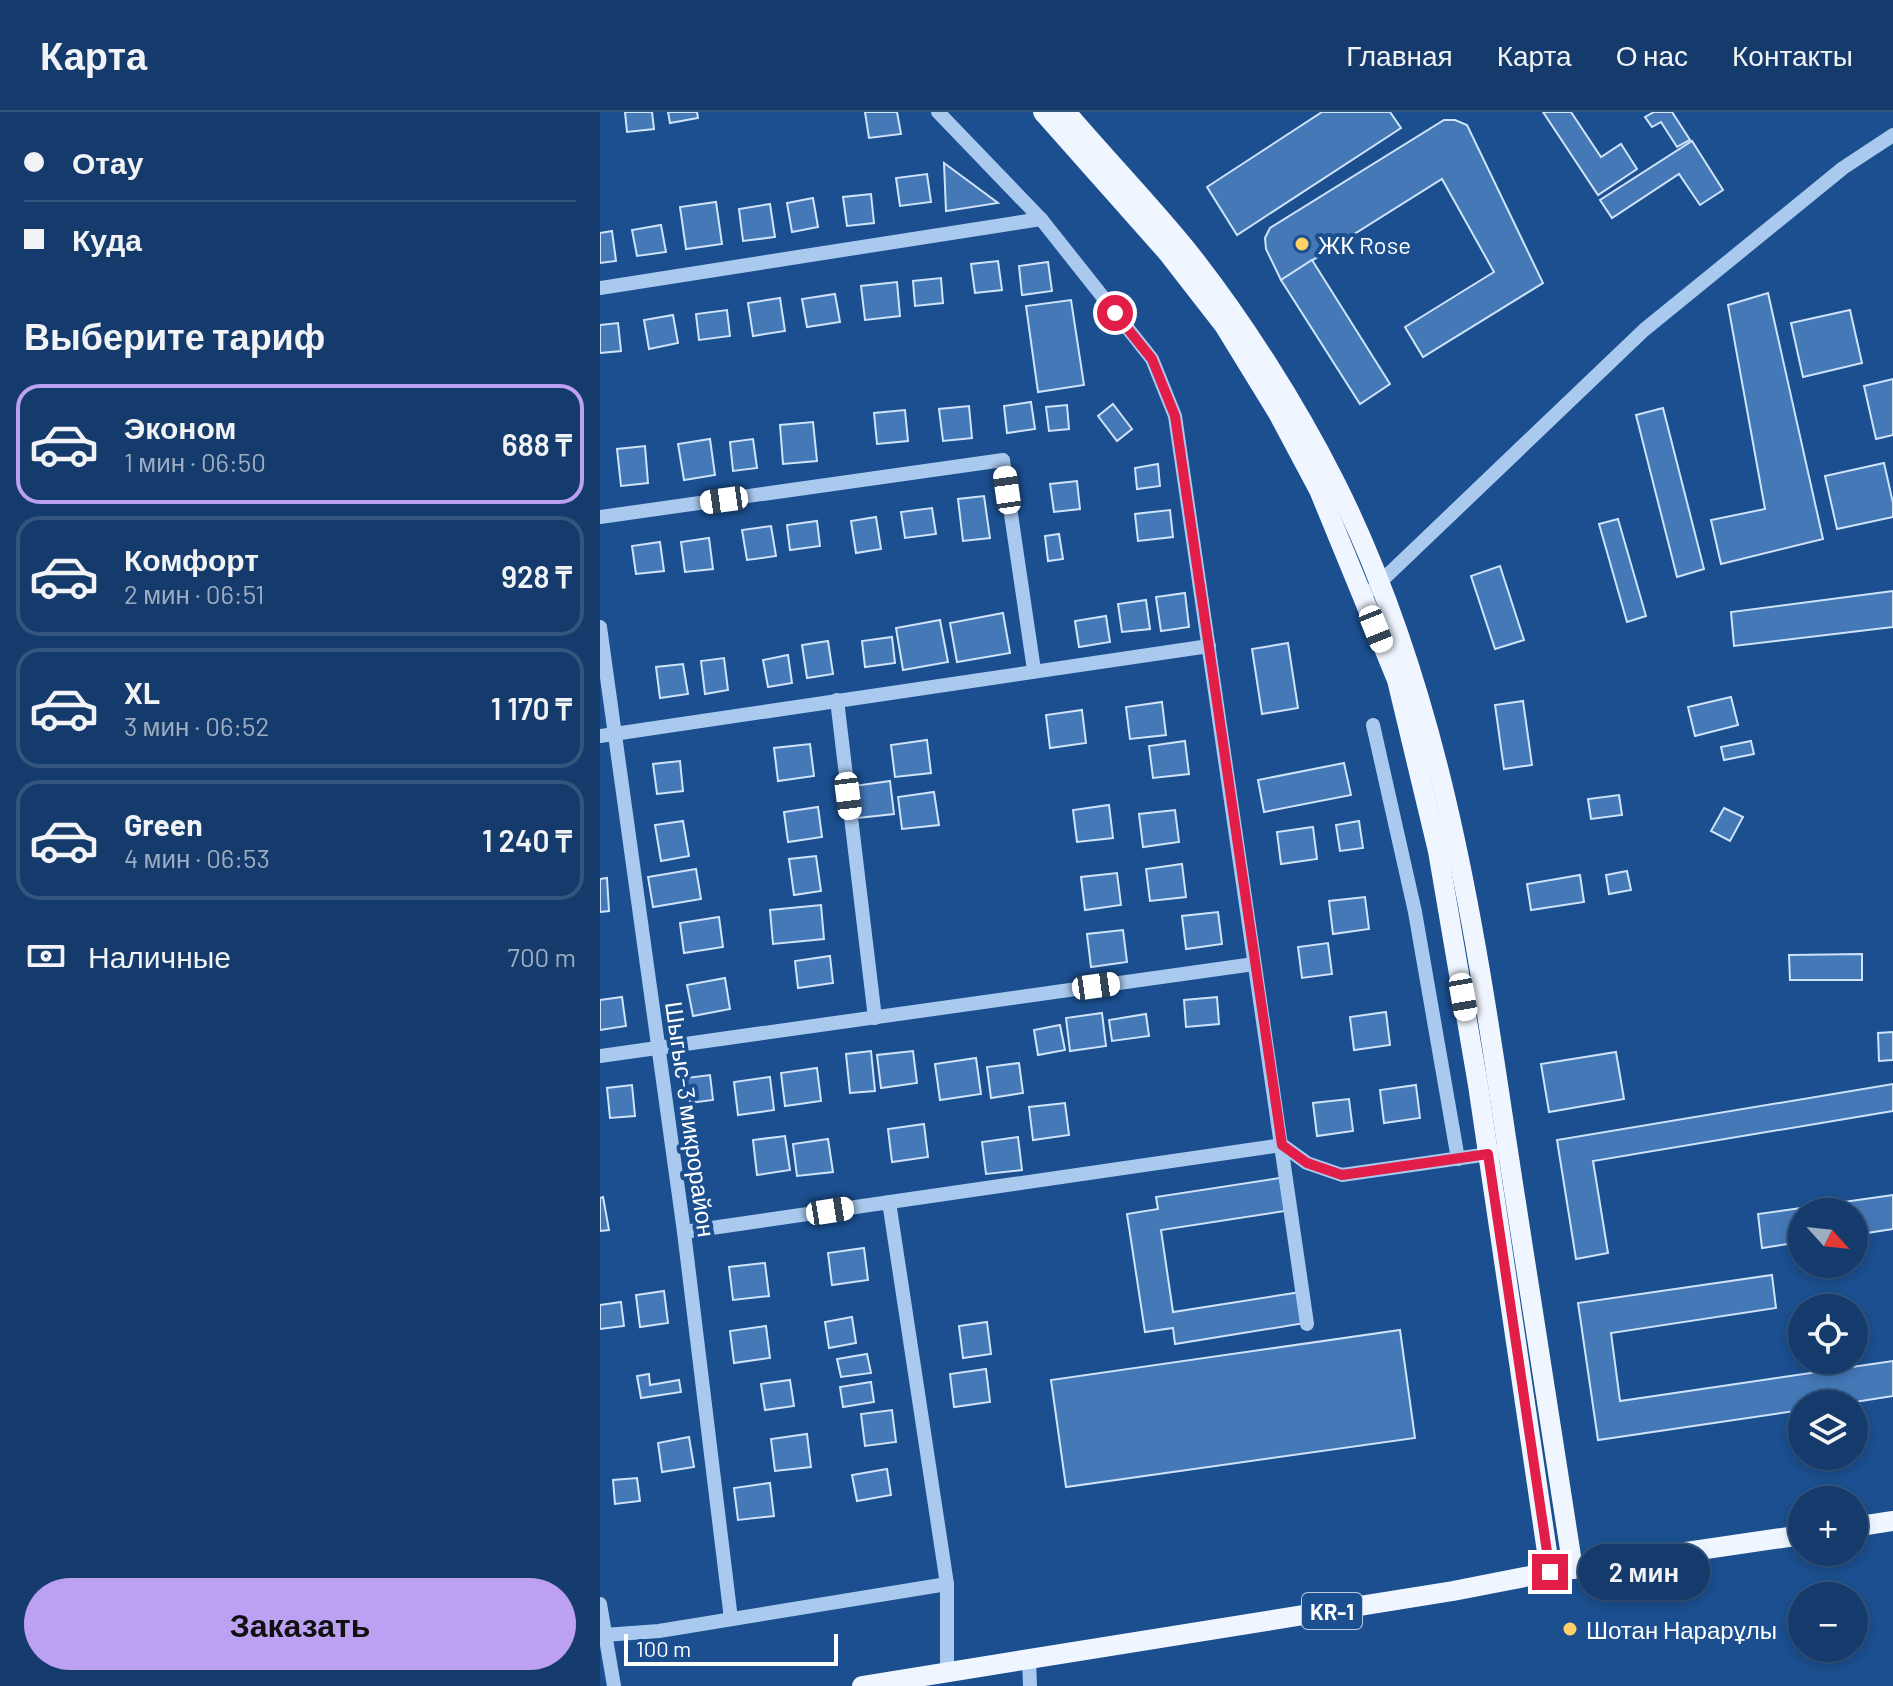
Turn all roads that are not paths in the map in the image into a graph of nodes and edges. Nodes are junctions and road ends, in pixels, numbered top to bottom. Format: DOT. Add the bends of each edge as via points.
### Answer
graph roads {
  1 [pos="938,112"];
  2 [pos="1043,112"];
  3 [pos="1066,112"];
  4 [pos="1893,135"];
  5 [pos="1041,219"];
  6 [pos="600,288"];
  7 [pos="600,517"];
  8 [pos="1371,590"];
  9 [pos="600,627"];
  10 [pos="1209,646"];
  11 [pos="1034,670"];
  12 [pos="837,700"];
  13 [pos="1373,725"];
  14 [pos="608,735"];
  15 [pos="1254,964"];
  16 [pos="875,1018"];
  17 [pos="659,1048"];
  18 [pos="600,1056"];
  19 [pos="1282,1145"];
  20 [pos="1498,1152"];
  21 [pos="1458,1159"];
  22 [pos="889,1202"];
  23 [pos="684,1232"];
  24 [pos="1307,1324"];
  25 [pos="1893,1521"];
  26 [pos="1868,1525"];
  27 [pos="1788,1537"];
  28 [pos="1573,1569"];
  29 [pos="1550,1572"];
  30 [pos="947,1584"];
  31 [pos="600,1604"];
  32 [pos="731,1619"];
  33 [pos="602,1634"];
  34 [pos="1029,1659"];
  35 [pos="947,1672"];
  36 [pos="614,1686"];
  37 [pos="862,1686"];
  38 [pos="1030,1686"];
  1 -- 5 [label="street"];
  2 -- 8 [label="main road" via="1224,325 1278,413"];
  3 -- 8 [label="main road" via="1231,307 1335,482"];
  4 -- 8 [label="street" via="1843,168 1644,330"];
  5 -- 6 [label="street"];
  5 -- 10 [label="street" via="1152,359 1175,416"];
  7 -- 11 [label="street" via="1003,460"];
  8 -- 20 [label="main road" via="1438,851"];
  9 -- 14 [label="street, Шыгыс-3 микрорайон"];
  10 -- 11 [label="street"];
  10 -- 15 [label="street"];
  11 -- 12 [label="street"];
  12 -- 14 [label="street"];
  12 -- 16 [label="street"];
  13 -- 21 [label="street" via="1415,912"];
  14 -- 17 [label="street, Шыгыс-3 микрорайон"];
  15 -- 16 [label="street"];
  15 -- 19 [label="street"];
  16 -- 17 [label="street"];
  17 -- 18 [label="street"];
  17 -- 23 [label="street, Шыгыс-3 микрорайон"];
  19 -- 21 [label="street" via="1307,1163 1342,1175"];
  19 -- 22 [label="street"];
  19 -- 24 [label="street"];
  20 -- 21 [label="street"];
  20 -- 28 [label="main road"];
  20 -- 29 [label="main road"];
  22 -- 23 [label="street"];
  22 -- 30 [label="street"];
  23 -- 32 [label="street, Шыгыс-3 микрорайон"];
  25 -- 26 [label="main road"];
  27 -- 28 [label="main road, KR-1"];
  28 -- 29 [label="main road, KR-1"];
  29 -- 34 [label="main road, KR-1"];
  30 -- 32 [label="street"];
  30 -- 35 [label="street"];
  31 -- 33 [label="street"];
  32 -- 33 [label="street"];
  33 -- 36 [label="street"];
  34 -- 35 [label="main road, KR-1"];
  34 -- 38 [label="street"];
  35 -- 37 [label="main road, KR-1"];
}
